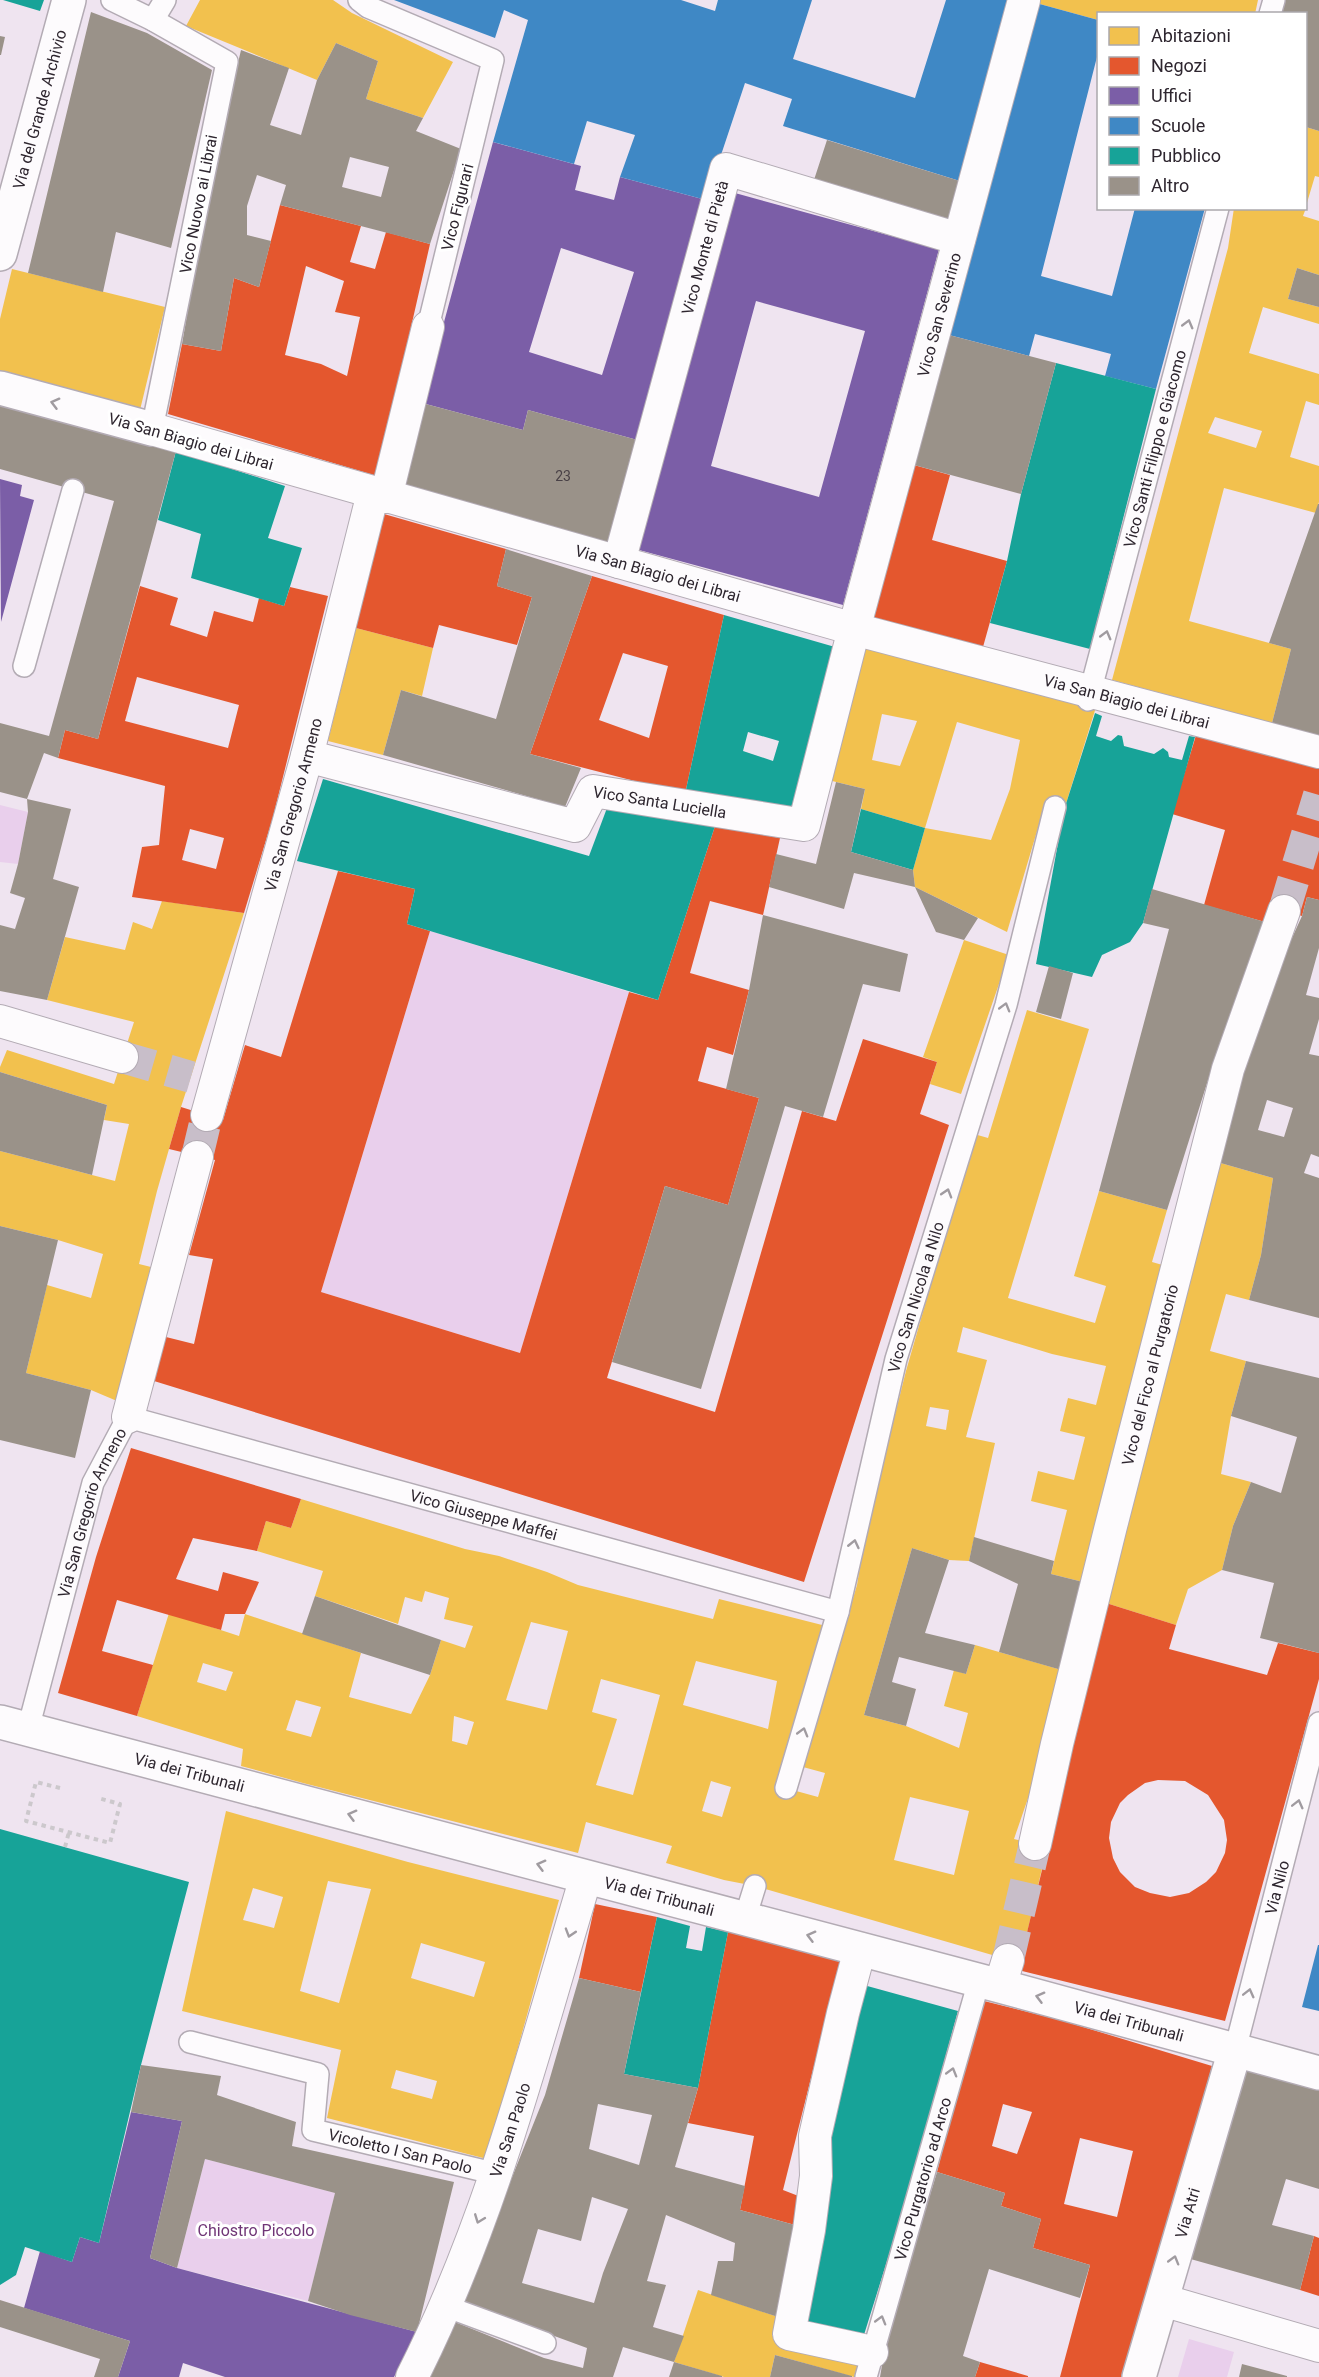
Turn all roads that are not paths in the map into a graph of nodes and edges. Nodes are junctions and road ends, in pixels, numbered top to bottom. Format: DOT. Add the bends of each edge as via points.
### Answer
graph roads {
  1 [pos="69,0"];
  2 [pos="112,0"];
  3 [pos="165,0"];
  4 [pos="359,0"];
  5 [pos="1024,0"];
  6 [pos="153,20"];
  7 [pos="1217,210"];
  8 [pos="959,239"];
  9 [pos="0,254"];
  10 [pos="428,327"];
  11 [pos="0,388"];
  12 [pos="152,429"];
  13 [pos="73,490"];
  14 [pos="380,495"];
  15 [pos="619,562"];
  16 [pos="854,629"];
  17 [pos="24,666"];
  18 [pos="1089,696"];
  19 [pos="1319,752"];
  20 [pos="308,756"];
  21 [pos="1055,807"];
  22 [pos="1284,911"];
  23 [pos="0,1021"];
  24 [pos="122,1057"];
  25 [pos="207,1115"];
  26 [pos="197,1157"];
  27 [pos="128,1417"];
  28 [pos="838,1612"];
  29 [pos="1319,1724"];
  30 [pos="14,1725"];
  31 [pos="1313,1767"];
  32 [pos="786,1788"];
  33 [pos="1035,1844"];
  34 [pos="586,1877"];
  35 [pos="755,1886"];
  36 [pos="745,1918"];
  37 [pos="860,1949"];
  38 [pos="996,1975"];
  39 [pos="190,2042"];
  40 [pos="1235,2050"];
  41 [pos="1319,2073"];
  42 [pos="497,2174"];
  43 [pos="1162,2300"];
  44 [pos="445,2306"];
  45 [pos="545,2343"];
  46 [pos="1319,2346"];
  47 [pos="869,2365"];
  48 [pos="412,2377"];
  49 [pos="1139,2377"];
  1 -- 9 [label="street, Via del Grande Archivio"];
  2 -- 6 [label="lane"];
  3 -- 6 [label="lane"];
  4 -- 10 [label="lane, Vico Figurari" via="494,60"];
  5 -- 8 [label="street, Vico San Severino"];
  6 -- 12 [label="lane, Vico Nuovo ai Librai" via="226,62"];
  18 -- 7 [label="lane, Vico Santi Filippo e Giacomo, one-way"];
  8 -- 15 [label="street, Vico Monte di Pietà" via="726,169"];
  8 -- 16 [label="street, Vico San Severino"];
  10 -- 14 [label="street, Vico Figurari"];
  12 -- 11 [label="street, Via San Biagio dei Librai, one-way" via="92,420"];
  12 -- 14 [label="street, Via San Biagio dei Librai"];
  13 -- 17 [label="lane"];
  14 -- 15 [label="street, Via San Biagio dei Librai"];
  14 -- 20 [label="street, Via San Gregorio Armeno"];
  15 -- 16 [label="street, Via San Biagio dei Librai"];
  16 -- 18 [label="street, Via San Biagio dei Librai"];
  16 -- 20 [label="street, Vico Santa Luciella" via="804,825 593,791 575,826"];
  18 -- 19 [label="street, Via San Biagio dei Librai"];
  20 -- 25 [label="street, Via San Gregorio Armeno" via="204,1081"];
  28 -- 21 [label="lane, Vico San Nicola a Nilo, one-way" via="896,1359 1006,1005"];
  22 -- 33 [label="street, Vico del Fico al Purgatorio" via="1228,1069 1111,1526"];
  23 -- 24 [label="street"];
  26 -- 27 [label="street, Via San Gregorio Armeno"];
  27 -- 28 [label="lane, Vico Giuseppe Maffei"];
  27 -- 30 [label="lane, Via San Gregorio Armeno" via="93,1483"];
  32 -- 28 [label="lane, Vico San Nicola a Nilo, one-way"];
  29 -- 31 [label="lane, Via Nilo"];
  34 -- 30 [label="street, Via dei Tribunali, one-way"];
  40 -- 31 [label="lane, Via Nilo, one-way"];
  34 -- 36 [label="street, Via dei Tribunali"];
  34 -- 42 [label="street, Via San Paolo, one-way"];
  35 -- 36 [label="lane"];
  37 -- 36 [label="street, Via dei Tribunali, one-way"];
  37 -- 38 [label="street, Via dei Tribunali"];
  37 -- 47 [label="street" via="815,2136 816,2176 809,2230 789,2334"];
  40 -- 38 [label="street, Via dei Tribunali, one-way"];
  47 -- 38 [label="lane, Vico Purgatorio ad Arco, one-way"];
  39 -- 42 [label="lane, Vicoletto I San Paolo" via="318,2074 313,2130"];
  40 -- 41 [label="street, Via dei Tribunali"];
  43 -- 40 [label="street, Via Atri, one-way"];
  42 -- 44 [label="street, Via San Paolo, one-way"];
  43 -- 46 [label="street"];
  43 -- 49 [label="street, Via Atri"];
  44 -- 45 [label="lane"];
  44 -- 48 [label="street, Via San Paolo"];
}
